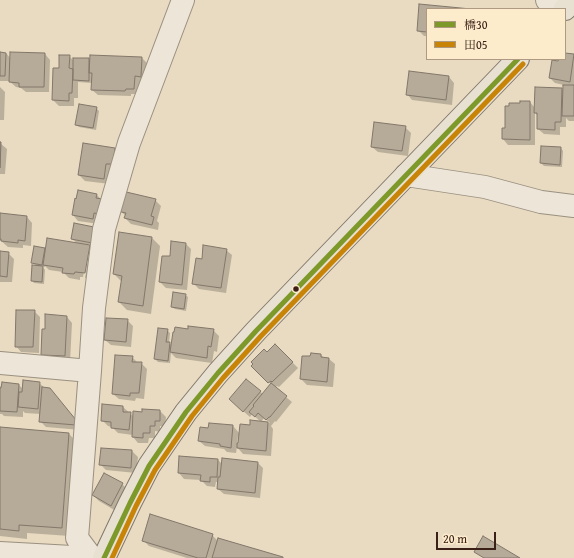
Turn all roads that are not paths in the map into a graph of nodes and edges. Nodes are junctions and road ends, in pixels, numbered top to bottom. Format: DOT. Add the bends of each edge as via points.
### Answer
graph roads {
  1 [pos="183,0"];
  2 [pos="574,0"];
  3 [pos="554,3"];
  4 [pos="517,60"];
  5 [pos="406,175"];
  6 [pos="574,206"];
  7 [pos="0,363"];
  8 [pos="90,371"];
  9 [pos="0,553"];
  10 [pos="75,558"];
  11 [pos="92,558"];
  12 [pos="104,558"];
  1 -- 8 [label="street" via="129,143 104,229 94,308"];
  2 -- 3 [label="main road"];
  4 -- 5 [label="main road"];
  5 -- 6 [label="street" via="485,187 541,202"];
  5 -- 12 [label="main road" via="256,331 186,412 149,466"];
  7 -- 8 [label="street"];
  8 -- 11 [label="street" via="77,538"];
  9 -- 10 [label="street"];
}
